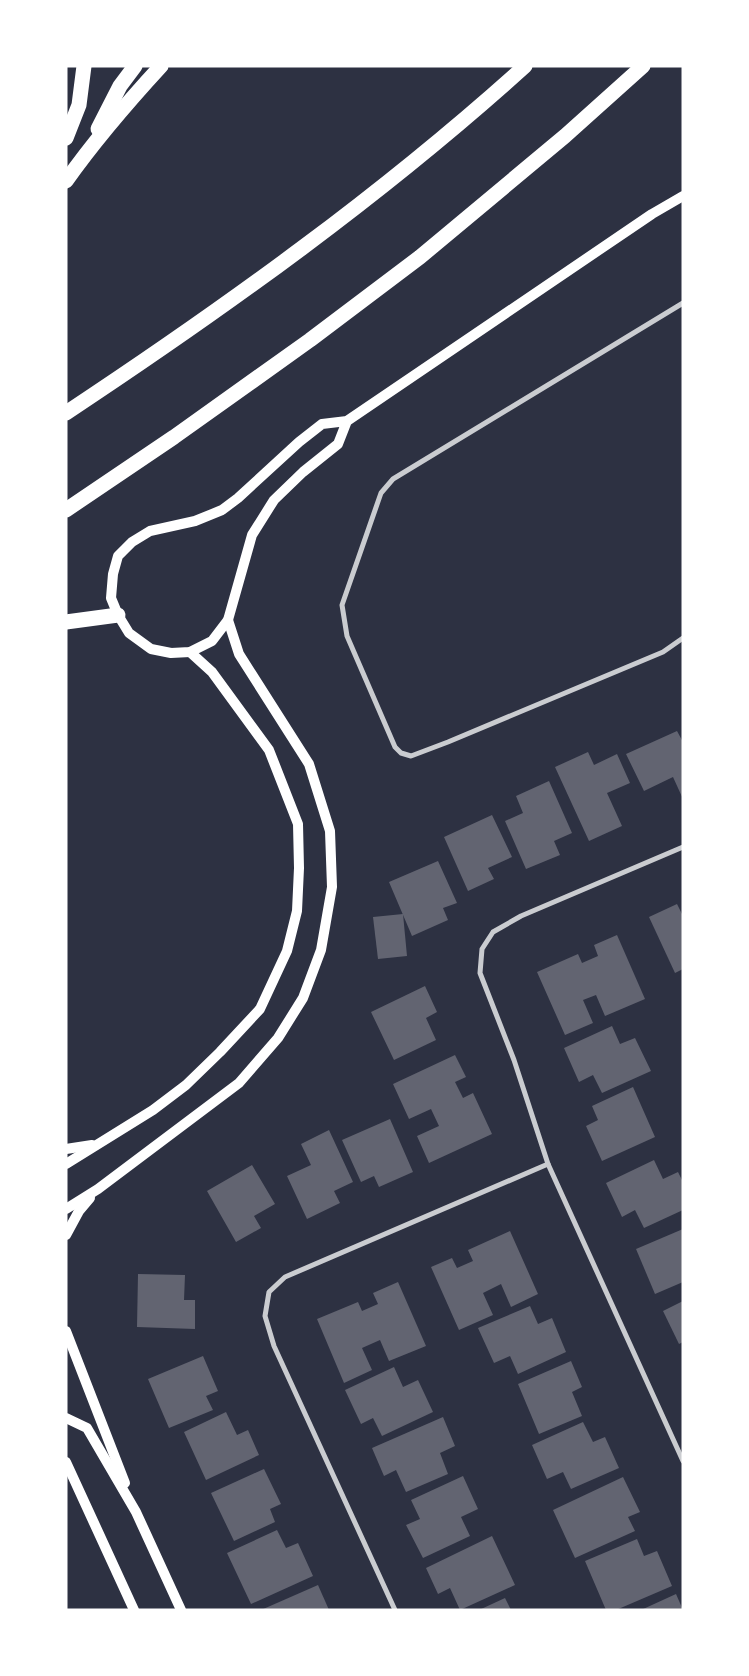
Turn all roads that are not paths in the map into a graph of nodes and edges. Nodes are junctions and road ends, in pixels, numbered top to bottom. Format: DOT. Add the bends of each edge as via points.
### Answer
graph roads {
  1 [pos="84,66"];
  2 [pos="135,66"];
  3 [pos="161,66"];
  4 [pos="525,66"];
  5 [pos="643,66"];
  6 [pos="66,138"];
  7 [pos="85,155"];
  8 [pos="66,181"];
  9 [pos="683,196"];
  10 [pos="683,303"];
  11 [pos="66,413"];
  12 [pos="347,421"];
  13 [pos="66,510"];
  14 [pos="118,615"];
  15 [pos="228,620"];
  16 [pos="66,622"];
  17 [pos="683,638"];
  18 [pos="190,652"];
  19 [pos="683,847"];
  20 [pos="98,1144"];
  21 [pos="66,1149"];
  22 [pos="66,1164"];
  23 [pos="548,1164"];
  24 [pos="98,1189"];
  25 [pos="66,1209"];
  26 [pos="66,1235"];
  27 [pos="66,1331"];
  28 [pos="66,1418"];
  29 [pos="683,1461"];
  30 [pos="66,1462"];
  31 [pos="136,1512"];
  32 [pos="134,1610"];
  33 [pos="181,1610"];
  34 [pos="395,1610"];
  1 -- 6 [label="highway" via="80,105"];
  2 -- 7 [label="highway" via="120,86"];
  3 -- 7 [label="highway"];
  4 -- 11 [label="highway" via="376,192 267,275"];
  5 -- 13 [label="highway" via="565,136 412,263 310,340"];
  7 -- 8 [label="highway"];
  9 -- 12 [label="main road"];
  10 -- 17 [label="street" via="393,479 381,493 342,605 347,636 395,747 411,756 663,652"];
  12 -- 14 [label="main road" via="322,424 222,510 195,521 150,532 132,542 118,556 113,574 111,598"];
  12 -- 15 [label="main road" via="338,444 302,472 274,500 252,535"];
  14 -- 16 [label="highway"];
  14 -- 18 [label="main road" via="130,633 151,649"];
  15 -- 18 [label="main road" via="212,641"];
  15 -- 24 [label="main road" via="239,654 309,764 330,831 332,887 321,950 302,998 278,1038 239,1083"];
  18 -- 20 [label="main road" via="212,672 269,750 285,788 298,824 296,911 287,951 260,1009 186,1085"];
  19 -- 23 [label="street" via="521,916 494,932 482,949 480,973 514,1060"];
  20 -- 21 [label="main road"];
  20 -- 22 [label="main road"];
  23 -- 29 [label="street"];
  23 -- 34 [label="street" via="285,1277 269,1292 265,1316 274,1346"];
  24 -- 25 [label="main road"];
  24 -- 26 [label="main road" via="79,1211"];
  27 -- 31 [label="main road"];
  28 -- 31 [label="main road" via="87,1428"];
  30 -- 32 [label="main road"];
  31 -- 33 [label="main road"];
}
